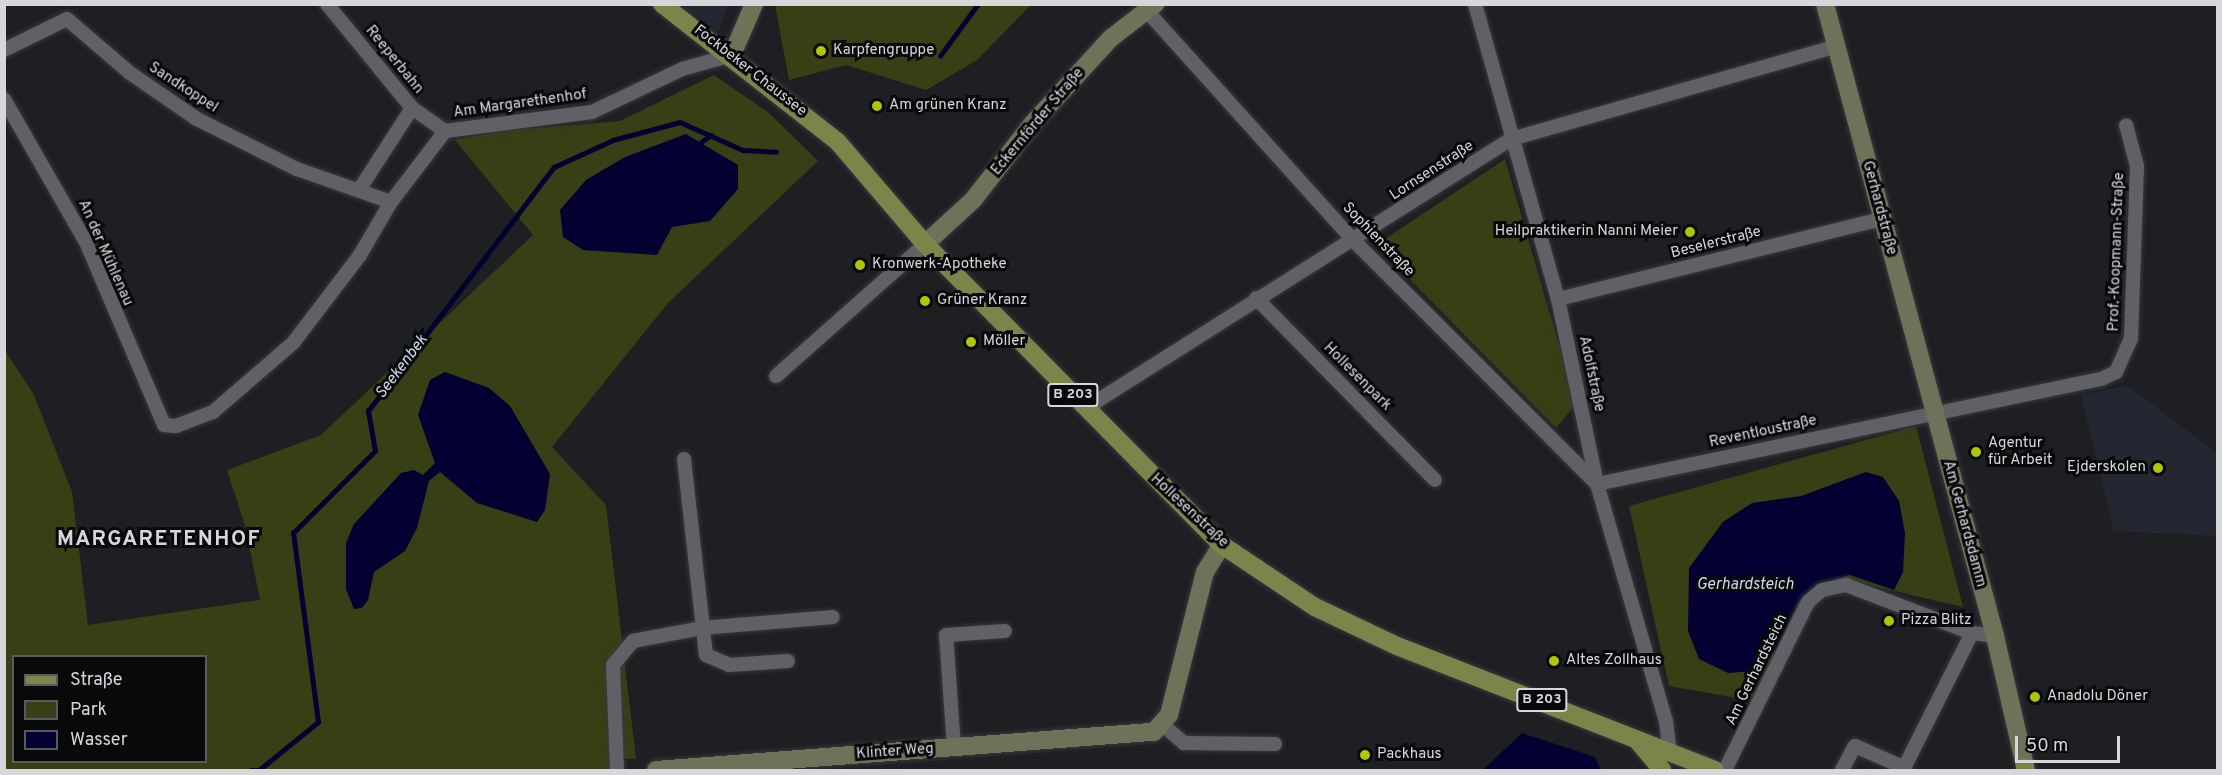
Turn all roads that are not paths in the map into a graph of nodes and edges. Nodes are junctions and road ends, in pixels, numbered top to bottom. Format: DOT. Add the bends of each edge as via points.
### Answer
graph roads {
  1 [pos="327,4"];
  2 [pos="662,4"];
  3 [pos="754,4"];
  4 [pos="1475,4"];
  5 [pos="1825,4"];
  6 [pos="1150,7"];
  7 [pos="1835,47"];
  8 [pos="4,50"];
  9 [pos="732,55"];
  10 [pos="4,99"];
  11 [pos="412,108"];
  12 [pos="2126,125"];
  13 [pos="445,131"];
  14 [pos="1511,139"];
  15 [pos="837,141"];
  16 [pos="359,190"];
  17 [pos="391,202"];
  18 [pos="1882,219"];
  19 [pos="1355,242"];
  20 [pos="925,244"];
  21 [pos="1256,298"];
  22 [pos="1558,299"];
  23 [pos="776,376"];
  24 [pos="1086,408"];
  25 [pos="1935,412"];
  26 [pos="164,425"];
  27 [pos="684,459"];
  28 [pos="1435,480"];
  29 [pos="1597,484"];
  30 [pos="1222,545"];
  31 [pos="833,617"];
  32 [pos="702,628"];
  33 [pos="1005,631"];
  34 [pos="1972,633"];
  35 [pos="1995,636"];
  36 [pos="788,661"];
  37 [pos="1163,725"];
  38 [pos="1634,736"];
  39 [pos="1275,744"];
  40 [pos="954,748"];
  41 [pos="1670,752"];
  42 [pos="1904,769"];
  43 [pos="2026,770"];
  44 [pos="617,771"];
  45 [pos="656,771"];
  46 [pos="1662,771"];
  47 [pos="1715,771"];
  48 [pos="1725,771"];
  49 [pos="1842,771"];
  1 -- 11 [label="street, Reeperbahn"];
  2 -- 9 [label="main road, Fockbeker Chaussee / B 203"];
  3 -- 9 [label="street"];
  4 -- 14 [label="street, Adolfstraße"];
  5 -- 7 [label="street, Gerhardstraße"];
  6 -- 19 [label="street, Sophienstraße"];
  6 -- 20 [label="street, Eckernförder Straße" via="1111,38 1033,123 973,200"];
  7 -- 14 [label="street, Lornsenstraße"];
  7 -- 18 [label="street, Gerhardstraße"];
  8 -- 16 [label="street, Sandkoppel" via="67,19 130,73 197,119 297,169"];
  9 -- 13 [label="street, Am Margarethenhof" via="682,69 592,112"];
  9 -- 15 [label="main road, Fockbeker Chaussee / B 203"];
  10 -- 26 [label="street, An der Mühlenau" via="86,243"];
  11 -- 13 [label="street, Am Margarethenhof"];
  11 -- 16 [label="street"];
  12 -- 25 [label="street, Prof.-Koopmann-Straße" via="2137,165 2131,339 2124,361 2101,379"];
  13 -- 17 [label="street, Am Margarethenhof"];
  14 -- 19 [label="street, Lornsenstraße"];
  14 -- 22 [label="street, Adolfstraße"];
  15 -- 20 [label="main road, Hollesenstraße / B 203"];
  16 -- 17 [label="street"];
  17 -- 26 [label="street, Am Margarethenhof" via="360,255 292,343 213,412 176,426"];
  18 -- 22 [label="street, Beselerstraße"];
  18 -- 25 [label="street, Gerhardstraße"];
  19 -- 21 [label="street, Lornsenstraße"];
  19 -- 29 [label="street, Sophienstraße"];
  20 -- 23 [label="street"];
  20 -- 24 [label="main road, Hollesenstraße / B 203"];
  21 -- 24 [label="street, Lornsenstraße"];
  21 -- 28 [label="street, Hollesenpark"];
  22 -- 29 [label="street, Adolfstraße"];
  24 -- 30 [label="main road, Hollesenstraße / B 203"];
  25 -- 29 [label="street, Reventloustraße"];
  25 -- 35 [label="street, Am Gerhardsdamm"];
  27 -- 32 [label="street"];
  29 -- 41 [label="street, Adolfstraße" via="1666,721"];
  30 -- 37 [label="street" via="1205,572"];
  30 -- 38 [label="main road, Hollesenstraße / B 203" via="1315,607 1397,646"];
  31 -- 32 [label="street"];
  32 -- 36 [label="street" via="706,655 719,664"];
  32 -- 44 [label="street" via="633,642 613,665"];
  33 -- 40 [label="street, Klinter Weg" via="946,635"];
  34 -- 35 [label="street, Am Gerhardsteich"];
  34 -- 42 [label="street"];
  34 -- 48 [label="street, Am Gerhardsteich" via="1846,585 1822,590 1808,602"];
  35 -- 43 [label="street, Am Gerhardsdamm"];
  37 -- 39 [label="street" via="1184,743"];
  37 -- 40 [label="street, Klinter Weg" via="1154,732"];
  38 -- 41 [label="main road, B 203"];
  38 -- 46 [label="main road"];
  40 -- 45 [label="street, Klinter Weg"];
  41 -- 47 [label="main road, B 203"];
  42 -- 49 [label="street" via="1855,746"];
}
